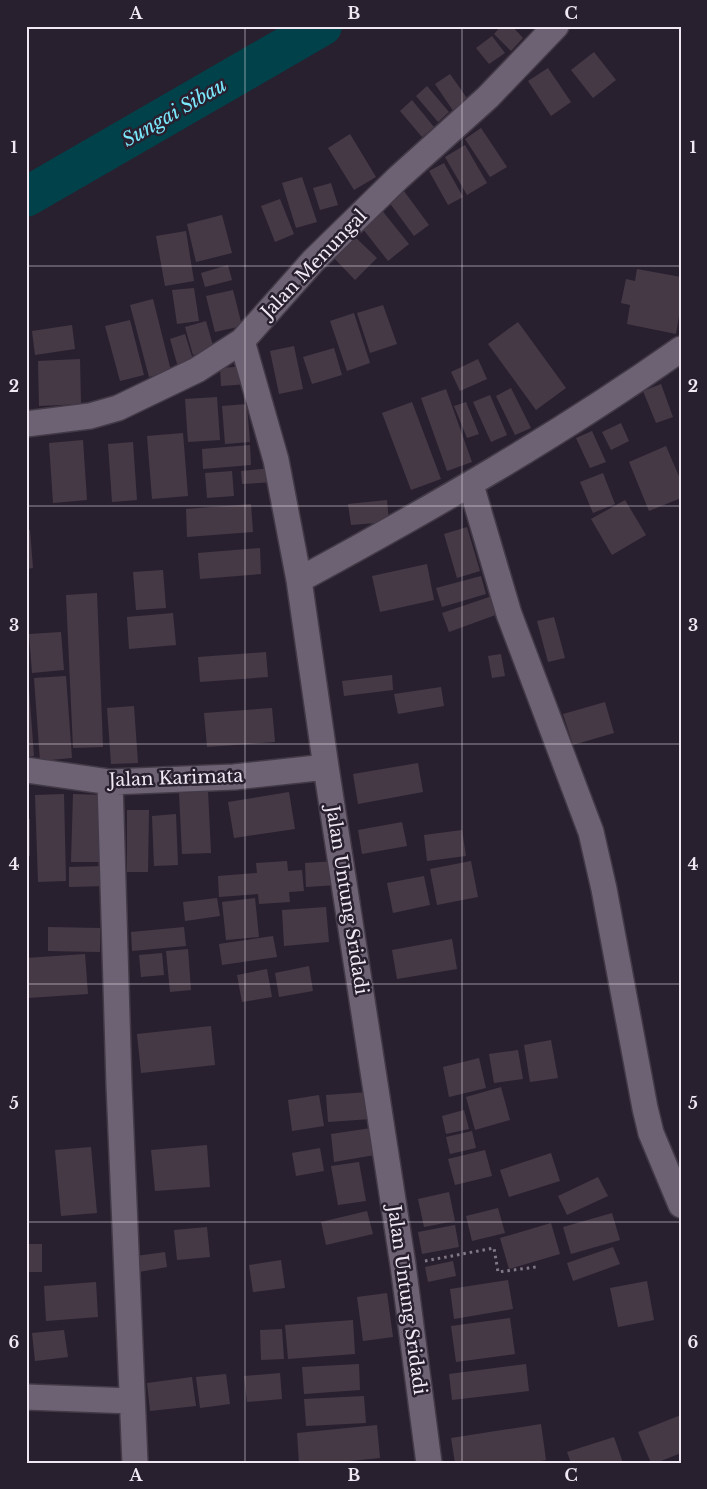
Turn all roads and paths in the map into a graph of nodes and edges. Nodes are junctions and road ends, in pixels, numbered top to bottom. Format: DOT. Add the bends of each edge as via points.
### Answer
graph roads {
  1 [pos="556,26"];
  2 [pos="242,341"];
  3 [pos="681,349"];
  4 [pos="26,424"];
  5 [pos="471,485"];
  6 [pos="299,580"];
  7 [pos="326,767"];
  8 [pos="26,770"];
  9 [pos="110,782"];
  10 [pos="681,1205"];
  11 [pos="402,1265"];
  12 [pos="536,1267"];
  13 [pos="26,1397"];
  14 [pos="132,1401"];
  15 [pos="135,1463"];
  16 [pos="429,1463"];
  1 -- 2 [label="street, Jalan Menungal" via="488,97 313,261"];
  2 -- 4 [label="street, Jalan Menungal" via="197,370 118,408 90,416"];
  2 -- 6 [label="street, Jalan Untung Sridadi" via="276,460"];
  3 -- 5 [label="street"];
  5 -- 6 [label="street"];
  5 -- 10 [label="street" via="509,614 591,832 645,1108 651,1132"];
  6 -- 7 [label="street, Jalan Untung Sridadi"];
  7 -- 9 [label="street, Jalan Karimata" via="234,777"];
  7 -- 11 [label="street, Jalan Untung Sridadi"];
  8 -- 9 [label="street, Jalan Karimata"];
  9 -- 14 [label="street"];
  11 -- 12 [label="path" via="494,1248 498,1272"];
  11 -- 16 [label="street, Jalan Untung Sridadi"];
  13 -- 14 [label="street"];
  14 -- 15 [label="street"];
}
